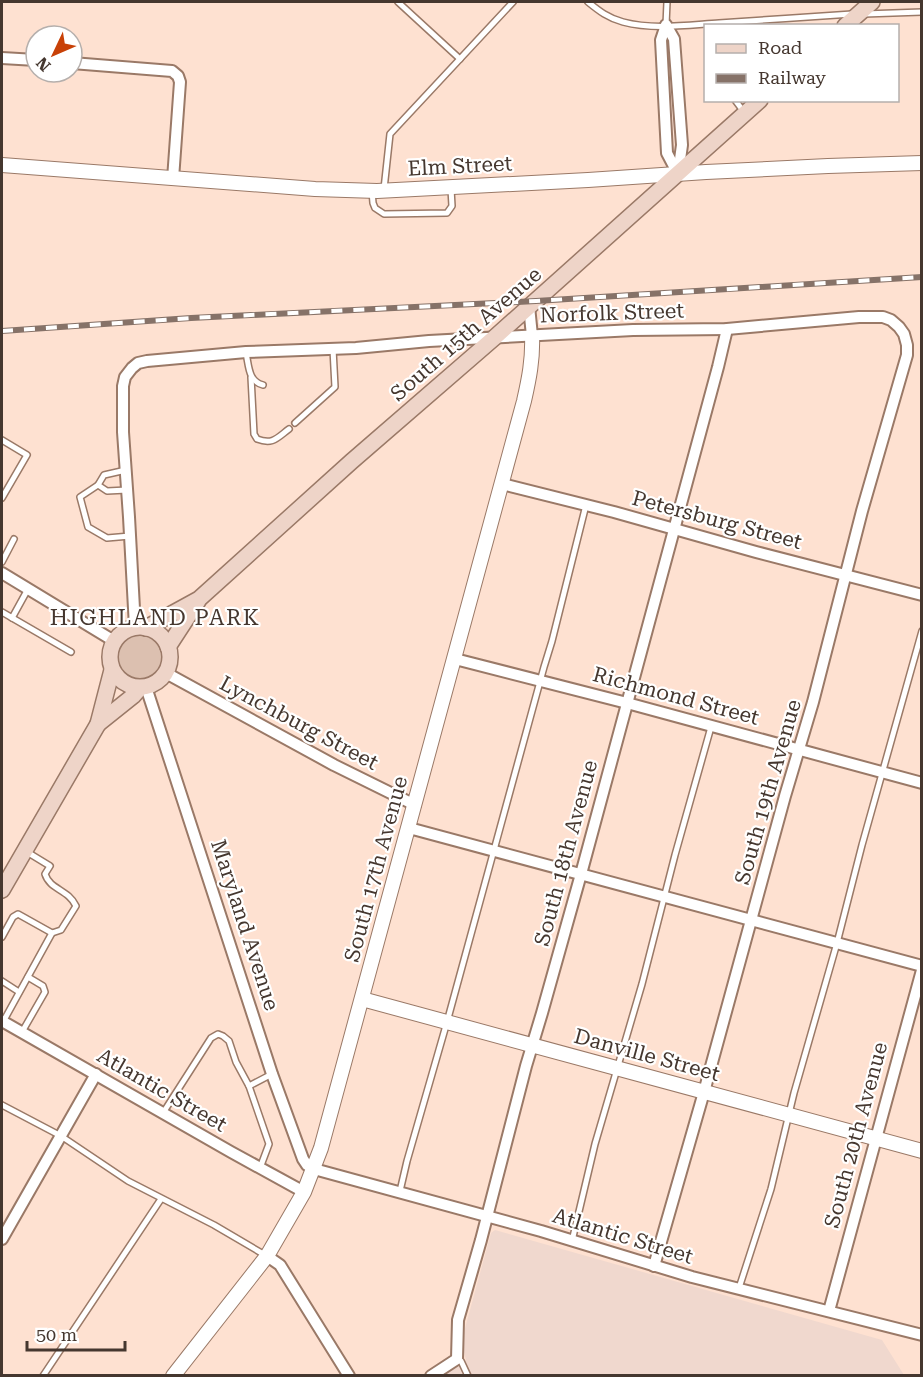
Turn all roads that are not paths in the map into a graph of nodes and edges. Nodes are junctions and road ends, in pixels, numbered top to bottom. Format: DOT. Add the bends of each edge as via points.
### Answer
graph roads {
  1 [pos="398,2"];
  2 [pos="513,2"];
  3 [pos="588,2"];
  4 [pos="667,2"];
  5 [pos="872,2"];
  6 [pos="858,8"];
  7 [pos="921,12"];
  8 [pos="846,24"];
  9 [pos="666,25"];
  10 [pos="2,58"];
  11 [pos="24,59"];
  12 [pos="460,59"];
  13 [pos="84,64"];
  14 [pos="736,102"];
  15 [pos="758,102"];
  16 [pos="745,114"];
  17 [pos="921,163"];
  18 [pos="2,165"];
  19 [pos="678,174"];
  20 [pos="173,178"];
  21 [pos="451,187"];
  22 [pos="378,191"];
  23 [pos="529,306"];
  24 [pos="899,327"];
  25 [pos="727,328"];
  26 [pos="532,336"];
  27 [pos="494,338"];
  28 [pos="333,349"];
  29 [pos="246,352"];
  30 [pos="251,377"];
  31 [pos="263,385"];
  32 [pos="295,423"];
  33 [pos="289,429"];
  34 [pos="2,440"];
  35 [pos="126,470"];
  36 [pos="502,484"];
  37 [pos="98,485"];
  38 [pos="127,490"];
  39 [pos="2,498"];
  40 [pos="586,505"];
  41 [pos="674,529"];
  42 [pos="130,536"];
  43 [pos="14,539"];
  44 [pos="2,562"];
  45 [pos="2,573"];
  46 [pos="846,575"];
  47 [pos="28,589"];
  48 [pos="921,596"];
  49 [pos="199,599"];
  50 [pos="2,612"];
  51 [pos="12,618"];
  52 [pos="140,628"];
  53 [pos="921,631"];
  54 [pos="114,641"];
  55 [pos="168,647"];
  56 [pos="71,652"];
  57 [pos="455,659"];
  58 [pos="112,670"];
  59 [pos="166,673"];
  60 [pos="540,680"];
  61 [pos="143,687"];
  62 [pos="627,703"];
  63 [pos="98,724"];
  64 [pos="711,727"];
  65 [pos="799,750"];
  66 [pos="883,773"];
  67 [pos="921,783"];
  68 [pos="415,805"];
  69 [pos="409,828"];
  70 [pos="493,850"];
  71 [pos="24,851"];
  72 [pos="581,874"];
  73 [pos="2,890"];
  74 [pos="664,897"];
  75 [pos="752,921"];
  76 [pos="52,933"];
  77 [pos="2,937"];
  78 [pos="837,943"];
  79 [pos="921,968"];
  80 [pos="28,977"];
  81 [pos="2,981"];
  82 [pos="20,992"];
  83 [pos="362,999"];
  84 [pos="2,1021"];
  85 [pos="447,1022"];
  86 [pos="22,1032"];
  87 [pos="532,1045"];
  88 [pos="618,1068"];
  89 [pos="96,1074"];
  90 [pos="272,1074"];
  91 [pos="249,1086"];
  92 [pos="704,1092"];
  93 [pos="2,1105"];
  94 [pos="163,1113"];
  95 [pos="789,1115"];
  96 [pos="60,1136"];
  97 [pos="876,1138"];
  98 [pos="921,1151"];
  99 [pos="260,1168"];
  100 [pos="314,1169"];
  101 [pos="400,1191"];
  102 [pos="304,1192"];
  103 [pos="161,1198"];
  104 [pos="487,1215"];
  105 [pos="2,1239"];
  106 [pos="572,1241"];
  107 [pos="267,1256"];
  108 [pos="654,1266"];
  109 [pos="739,1289"];
  110 [pos="828,1311"];
  111 [pos="921,1335"];
  112 [pos="457,1359"];
  113 [pos="43,1376"];
  114 [pos="173,1376"];
  115 [pos="349,1376"];
  116 [pos="431,1376"];
  117 [pos="468,1376"];
  1 -- 12 [label="lane"];
  2 -- 12 [label="lane"];
  3 -- 9 [label="lane" via="602,14 622,22"];
  4 -- 9 [label="lane"];
  5 -- 6 [label="main road"];
  6 -- 7 [label="lane"];
  6 -- 8 [label="main road"];
  6 -- 9 [label="lane"];
  9 -- 19 [label="street" via="661,40 667,153"];
  10 -- 11 [label="street"];
  12 -- 22 [label="lane" via="390,134"];
  13 -- 20 [label="street" via="172,71 178,76"];
  14 -- 16 [label="lane"];
  15 -- 16 [label="main road, South 15th Avenue"];
  16 -- 19 [label="main road, South 15th Avenue"];
  17 -- 19 [label="street, Elm Street"];
  18 -- 20 [label="street, Elm Street"];
  19 -- 21 [label="street, Elm Street"];
  19 -- 23 [label="main road, South 15th Avenue"];
  20 -- 22 [label="street, Elm Street"];
  21 -- 22 [label="street, Elm Street"];
  21 -- 22 [label="lane" via="452,206 447,213 384,214 373,203"];
  23 -- 26 [label="street"];
  23 -- 27 [label="main road, South 15th Avenue"];
  24 -- 25 [label="street, Norfolk Street" via="883,317"];
  24 -- 46 [label="street, South 19th Avenue" via="907,355"];
  25 -- 26 [label="street, Norfolk Street"];
  25 -- 41 [label="street, South 18th Avenue"];
  26 -- 27 [label="street, Norfolk Street"];
  26 -- 36 [label="street, South 17th Avenue" via="531,368"];
  27 -- 28 [label="street, Norfolk Street"];
  27 -- 49 [label="main road, South 15th Avenue"];
  28 -- 29 [label="street, Norfolk Street"];
  28 -- 32 [label="lane" via="335,387"];
  29 -- 30 [label="lane"];
  29 -- 35 [label="street, Norfolk Street" via="143,362 132,368 123,386"];
  30 -- 31 [label="lane"];
  30 -- 33 [label="lane" via="257,439 269,442"];
  34 -- 39 [label="lane" via="27,455"];
  35 -- 37 [label="lane" via="104,475"];
  35 -- 38 [label="street"];
  36 -- 40 [label="street, Petersburg Street"];
  36 -- 57 [label="street, South 17th Avenue"];
  37 -- 38 [label="lane" via="107,491"];
  37 -- 42 [label="lane" via="80,497 88,527 107,538"];
  38 -- 42 [label="street"];
  40 -- 41 [label="street, Petersburg Street"];
  40 -- 60 [label="lane"];
  41 -- 46 [label="street, Petersburg Street"];
  41 -- 62 [label="street, South 18th Avenue"];
  42 -- 52 [label="street"];
  43 -- 44 [label="lane"];
  45 -- 47 [label="street"];
  46 -- 48 [label="street, Petersburg Street"];
  46 -- 65 [label="street, South 19th Avenue"];
  47 -- 51 [label="lane"];
  47 -- 54 [label="street"];
  49 -- 52 [label="main road, South 15th Avenue"];
  49 -- 55 [label="main road, South 15th Avenue"];
  50 -- 51 [label="lane"];
  51 -- 56 [label="lane"];
  52 -- 54 [label="main road" via="127,630"];
  52 -- 55 [label="main road" via="155,632"];
  53 -- 66 [label="lane"];
  54 -- 58 [label="main road" via="110,650"];
  55 -- 59 [label="main road"];
  57 -- 60 [label="street, Richmond Street"];
  57 -- 68 [label="street, South 17th Avenue"];
  58 -- 61 [label="main road" via="124,683"];
  58 -- 63 [label="main road"];
  59 -- 61 [label="main road" via="154,684"];
  59 -- 68 [label="street, Lynchburg Street"];
  60 -- 62 [label="street, Richmond Street"];
  60 -- 70 [label="lane"];
  61 -- 63 [label="main road"];
  61 -- 90 [label="street, Maryland Avenue"];
  62 -- 64 [label="street, Richmond Street"];
  62 -- 72 [label="street, South 18th Avenue"];
  63 -- 71 [label="main road"];
  64 -- 65 [label="street, Richmond Street"];
  64 -- 74 [label="lane"];
  65 -- 66 [label="street, Richmond Street"];
  65 -- 75 [label="street, South 19th Avenue"];
  66 -- 67 [label="street, Richmond Street"];
  66 -- 78 [label="lane"];
  68 -- 69 [label="street, South 17th Avenue"];
  69 -- 70 [label="street"];
  69 -- 83 [label="street, South 17th Avenue"];
  70 -- 72 [label="street"];
  70 -- 85 [label="lane"];
  71 -- 73 [label="main road"];
  71 -- 76 [label="lane" via="50,866 45,874 48,881 72,898 76,906 61,930"];
  72 -- 74 [label="street"];
  72 -- 87 [label="street, South 18th Avenue"];
  74 -- 75 [label="street"];
  74 -- 88 [label="lane"];
  75 -- 78 [label="street"];
  75 -- 92 [label="street, South 19th Avenue"];
  76 -- 77 [label="lane" via="18,914"];
  76 -- 80 [label="lane"];
  78 -- 79 [label="street"];
  78 -- 95 [label="lane"];
  79 -- 97 [label="street, South 20th Avenue"];
  80 -- 82 [label="lane"];
  80 -- 86 [label="lane" via="44,986 45,992"];
  81 -- 82 [label="lane"];
  82 -- 84 [label="lane"];
  83 -- 85 [label="street, Danville Street"];
  83 -- 100 [label="street, South 17th Avenue"];
  84 -- 86 [label="street, Atlantic Street"];
  85 -- 87 [label="street, Danville Street"];
  85 -- 101 [label="lane"];
  86 -- 89 [label="street, Atlantic Street"];
  87 -- 88 [label="street, Danville Street"];
  87 -- 104 [label="street, South 18th Avenue"];
  88 -- 92 [label="street, Danville Street"];
  88 -- 106 [label="lane"];
  89 -- 94 [label="street, Atlantic Street"];
  89 -- 96 [label="street"];
  90 -- 91 [label="lane"];
  90 -- 100 [label="street, Maryland Avenue" via="303,1159"];
  91 -- 94 [label="lane" via="229,1041 218,1034"];
  91 -- 99 [label="lane" via="269,1144"];
  92 -- 95 [label="street, Danville Street"];
  92 -- 108 [label="street, South 19th Avenue"];
  93 -- 96 [label="lane"];
  94 -- 99 [label="street, Atlantic Street"];
  95 -- 97 [label="street, Danville Street"];
  95 -- 109 [label="lane" via="771,1189"];
  96 -- 103 [label="lane" via="128,1182"];
  96 -- 105 [label="street"];
  97 -- 98 [label="street, Danville Street"];
  97 -- 110 [label="street, South 20th Avenue"];
  99 -- 102 [label="street, Atlantic Street"];
  100 -- 101 [label="street, Atlantic Street"];
  100 -- 102 [label="street, South 17th Avenue"];
  101 -- 104 [label="street, Atlantic Street"];
  102 -- 107 [label="street, South 17th Avenue"];
  103 -- 107 [label="lane"];
  103 -- 113 [label="lane"];
  104 -- 106 [label="street, Atlantic Street"];
  104 -- 112 [label="street, South 18th Avenue" via="458,1320"];
  106 -- 108 [label="street, Atlantic Street"];
  107 -- 114 [label="street, South 17th Avenue"];
  107 -- 115 [label="street" via="280,1265"];
  108 -- 109 [label="street, Atlantic Street"];
  109 -- 110 [label="street, Atlantic Street"];
  110 -- 111 [label="street, Atlantic Street"];
  112 -- 116 [label="street"];
  112 -- 117 [label="lane"];
}
